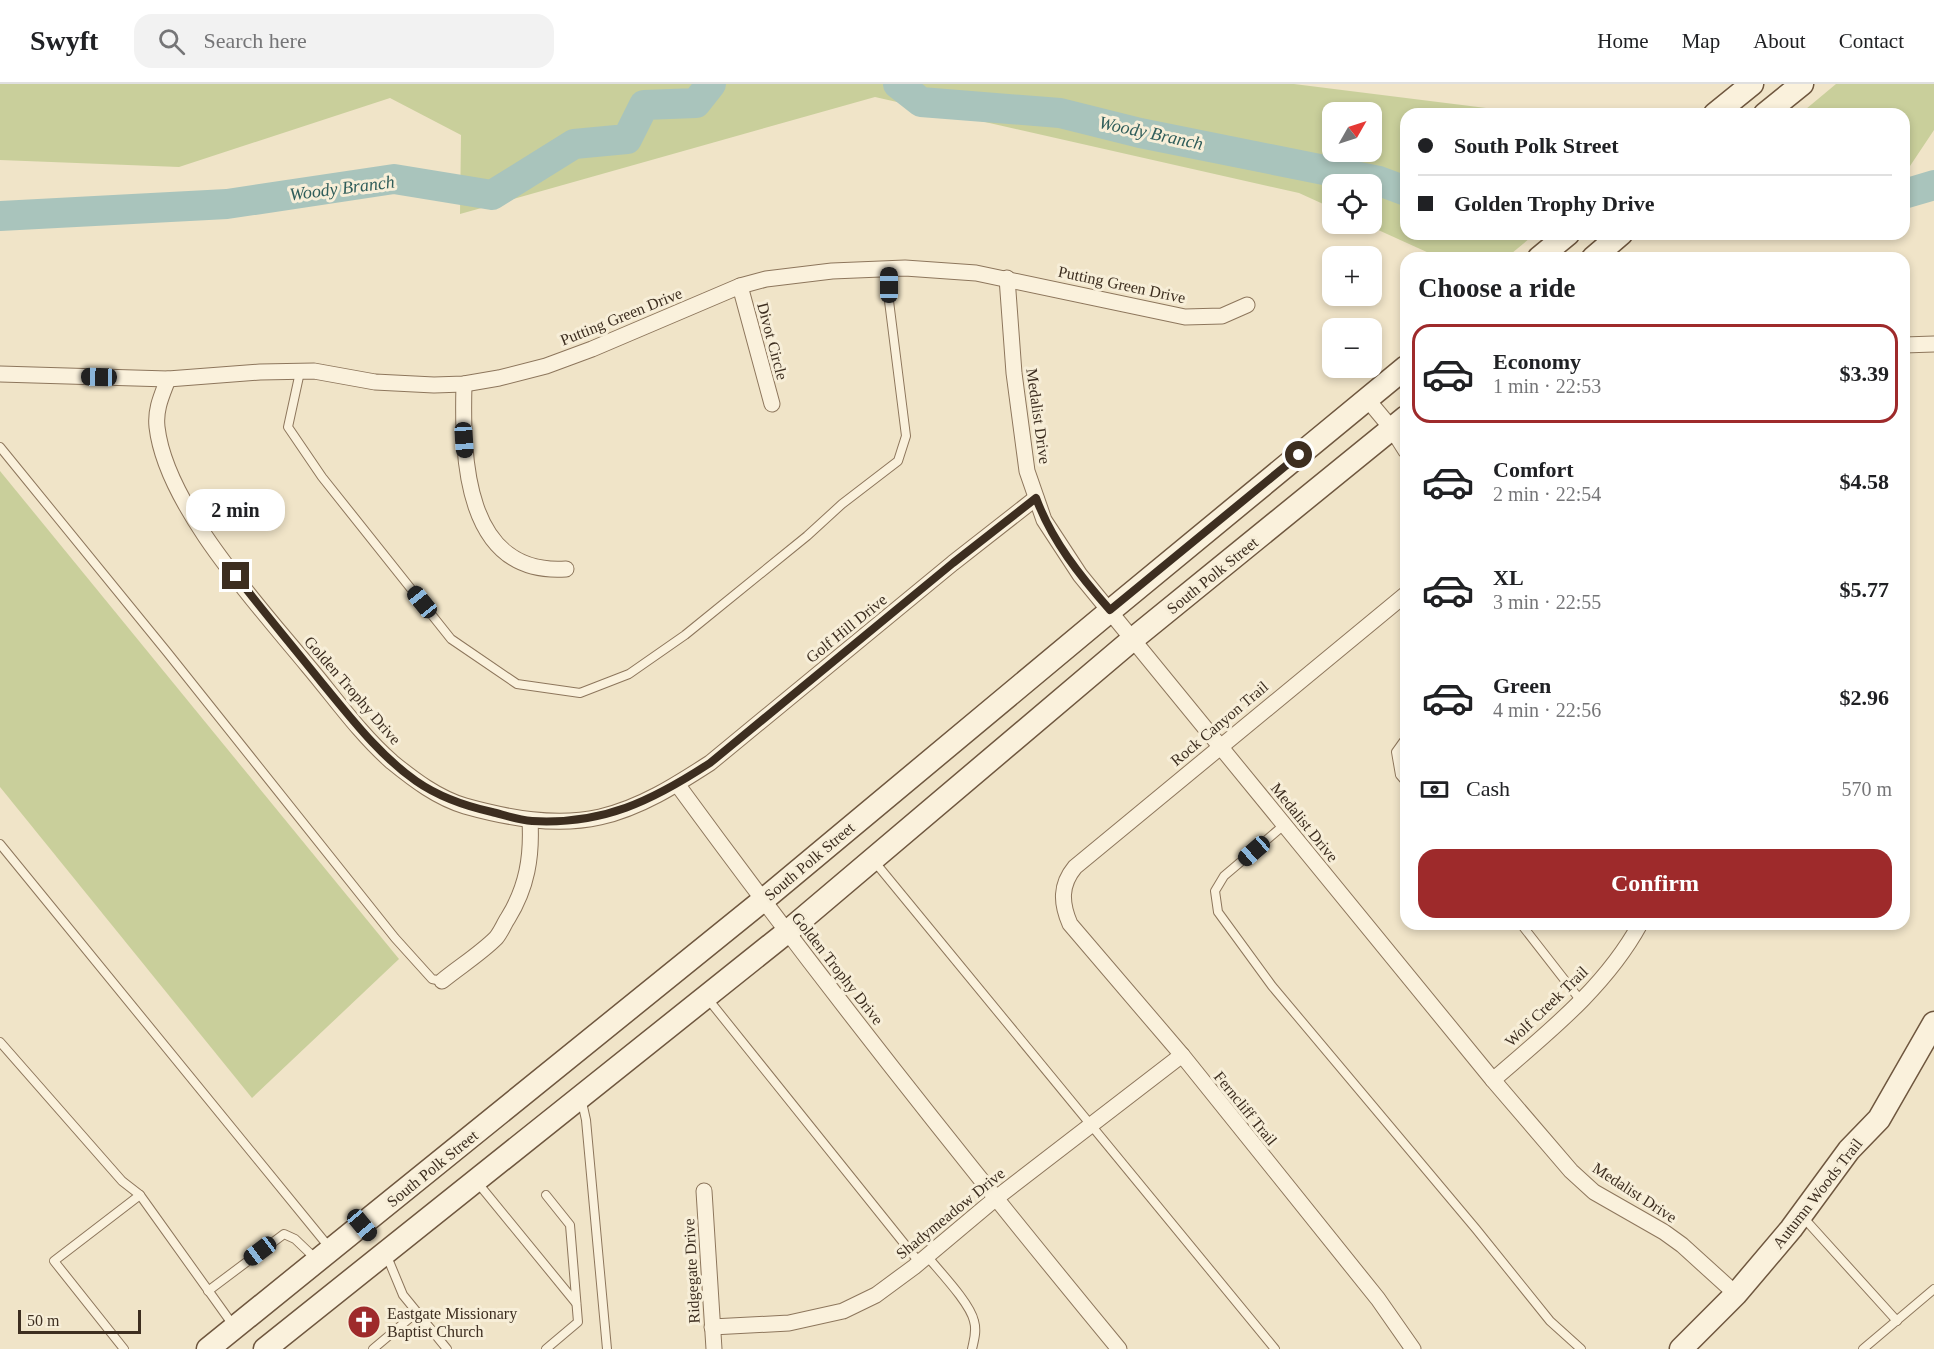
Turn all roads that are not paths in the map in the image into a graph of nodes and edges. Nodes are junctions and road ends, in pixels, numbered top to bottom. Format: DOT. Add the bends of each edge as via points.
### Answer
graph roads {
  1 [pos="1752,84"];
  2 [pos="1802,84"];
  3 [pos="1722,108"];
  4 [pos="1772,108"];
  5 [pos="1561,240"];
  6 [pos="1615,240"];
  7 [pos="1546,252"];
  8 [pos="1600,252"];
  9 [pos="889,269"];
  10 [pos="1007,278"];
  11 [pos="740,286"];
  12 [pos="1247,305"];
  13 [pos="1934,344"];
  14 [pos="1910,345"];
  15 [pos="300,372"];
  16 [pos="1400,373"];
  17 [pos="0,374"];
  18 [pos="168,379"];
  19 [pos="464,384"];
  20 [pos="1367,399"];
  21 [pos="772,404"];
  22 [pos="1399,423"];
  23 [pos="0,447"];
  24 [pos="1036,498"];
  25 [pos="566,569"];
  26 [pos="1400,599"];
  27 [pos="1110,610"];
  28 [pos="1133,639"];
  29 [pos="1219,746"];
  30 [pos="1400,746"];
  31 [pos="1400,775"];
  32 [pos="677,784"];
  33 [pos="530,821"];
  34 [pos="1284,825"];
  35 [pos="0,844"];
  36 [pos="873,859"];
  37 [pos="1063,886"];
  38 [pos="762,901"];
  39 [pos="1526,930"];
  40 [pos="1636,930"];
  41 [pos="788,932"];
  42 [pos="442,981"];
  43 [pos="706,997"];
  44 [pos="1581,1001"];
  45 [pos="1932,1032"];
  46 [pos="0,1042"];
  47 [pos="1182,1055"];
  48 [pos="1493,1080"];
  49 [pos="581,1097"];
  50 [pos="1090,1125"];
  51 [pos="476,1181"];
  52 [pos="704,1191"];
  53 [pos="140,1195"];
  54 [pos="546,1195"];
  55 [pos="995,1199"];
  56 [pos="1801,1215"];
  57 [pos="362,1225"];
  58 [pos="385,1253"];
  59 [pos="324,1256"];
  60 [pos="923,1259"];
  61 [pos="1934,1289"];
  62 [pos="340,1290"];
  63 [pos="208,1291"];
  64 [pos="1736,1294"];
  65 [pos="577,1304"];
  66 [pos="417,1312"];
  67 [pos="1897,1321"];
  68 [pos="712,1327"];
  69 [pos="235,1328"];
  70 [pos="124,1349"];
  71 [pos="208,1349"];
  72 [pos="265,1349"];
  73 [pos="373,1349"];
  74 [pos="447,1349"];
  75 [pos="546,1349"];
  76 [pos="607,1349"];
  77 [pos="714,1349"];
  78 [pos="972,1349"];
  79 [pos="1119,1349"];
  80 [pos="1275,1349"];
  81 [pos="1413,1349"];
  82 [pos="1581,1349"];
  83 [pos="1681,1349"];
  84 [pos="1863,1349"];
  1 -- 3 [label="main road"];
  2 -- 4 [label="main road"];
  5 -- 7 [label="main road"];
  6 -- 8 [label="main road"];
  9 -- 10 [label="street, Putting Green Drive"];
  9 -- 11 [label="street, Putting Green Drive" via="800,274"];
  9 -- 15 [label="lane" via="889,301 906,436 898,461 685,635 629,674 580,693 517,684 451,639 322,477 288,427"];
  10 -- 12 [label="street, Putting Green Drive" via="1185,317 1222,316"];
  10 -- 24 [label="street, Medalist Drive" via="1022,442"];
  11 -- 19 [label="street, Putting Green Drive" via="546,366"];
  11 -- 21 [label="street, Divot Circle"];
  13 -- 14 [label="street"];
  15 -- 18 [label="street, Putting Green Drive"];
  15 -- 19 [label="street, Putting Green Drive" via="375,382"];
  16 -- 20 [label="main road, South Polk Street"];
  17 -- 18 [label="street, Putting Green Drive"];
  18 -- 33 [label="street, Golden Trophy Drive" via="158,406 157,427 169,468 192,517 272,622 363,732 417,782 464,806"];
  19 -- 25 [label="street" via="463,425 469,483 475,506 494,541 522,564 548,570"];
  20 -- 22 [label="street"];
  20 -- 27 [label="main road, South Polk Street"];
  22 -- 28 [label="main road, South Polk Street"];
  23 -- 42 [label="lane" via="395,938 432,979"];
  24 -- 27 [label="street, Medalist Drive" via="1060,547"];
  24 -- 32 [label="street, Golf Hill Drive" via="710,763"];
  26 -- 29 [label="street, Rock Canyon Trail"];
  27 -- 28 [label="street, Medalist Drive"];
  27 -- 38 [label="main road, South Polk Street"];
  28 -- 29 [label="street, Medalist Drive"];
  28 -- 36 [label="main road, South Polk Street"];
  29 -- 34 [label="street, Medalist Drive"];
  29 -- 37 [label="street, Rock Canyon Trail" via="1075,867"];
  30 -- 31 [label="lane" via="1396,752"];
  32 -- 33 [label="street, Golden Trophy Drive" via="599,817"];
  32 -- 38 [label="street, Golden Trophy Drive"];
  33 -- 42 [label="street" via="528,873 522,894 497,937"];
  34 -- 48 [label="street, Medalist Drive"];
  34 -- 82 [label="lane" via="1224,876 1215,891 1218,912 1272,986 1550,1321"];
  35 -- 59 [label="lane"];
  36 -- 41 [label="main road, South Polk Street"];
  36 -- 50 [label="lane"];
  37 -- 47 [label="street, Ferncliff Trail" via="1070,924"];
  38 -- 41 [label="street, Golden Trophy Drive"];
  38 -- 57 [label="main road, South Polk Street"];
  39 -- 44 [label="lane"];
  40 -- 44 [label="street, Wolf Creek Trail"];
  41 -- 43 [label="main road, South Polk Street"];
  41 -- 55 [label="street, Golden Trophy Drive"];
  43 -- 49 [label="main road, South Polk Street"];
  43 -- 60 [label="lane"];
  44 -- 48 [label="street, Wolf Creek Trail"];
  45 -- 56 [label="main road, Autumn Woods Trail" via="1879,1119 1848,1150"];
  46 -- 53 [label="lane" via="122,1181"];
  47 -- 50 [label="street, Shadymeadow Drive"];
  47 -- 81 [label="street, Ferncliff Trail" via="1378,1299"];
  48 -- 64 [label="street, Medalist Drive" via="1571,1171 1594,1192 1664,1232"];
  49 -- 51 [label="main road, South Polk Street"];
  49 -- 76 [label="lane"];
  50 -- 55 [label="street, Shadymeadow Drive"];
  50 -- 80 [label="lane"];
  51 -- 58 [label="main road, South Polk Street"];
  51 -- 65 [label="lane"];
  52 -- 68 [label="street, Ridgegate Drive"];
  53 -- 63 [label="lane"];
  53 -- 70 [label="lane" via="54,1261"];
  54 -- 65 [label="lane" via="570,1225"];
  55 -- 60 [label="street, Shadymeadow Drive"];
  55 -- 79 [label="street, Golden Trophy Drive"];
  56 -- 64 [label="main road, Autumn Woods Trail"];
  56 -- 67 [label="lane"];
  57 -- 58 [label="main road"];
  57 -- 59 [label="main road, South Polk Street"];
  58 -- 62 [label="main road, South Polk Street"];
  58 -- 66 [label="lane" via="403,1295"];
  59 -- 62 [label="main road"];
  59 -- 63 [label="lane" via="284,1234"];
  59 -- 69 [label="main road, South Polk Street"];
  60 -- 68 [label="street, Shadymeadow Drive" via="876,1295 843,1311 789,1323"];
  60 -- 78 [label="lane" via="968,1308 974,1320"];
  61 -- 67 [label="lane"];
  62 -- 72 [label="main road, South Polk Street"];
  63 -- 69 [label="lane"];
  64 -- 83 [label="main road, Autumn Woods Trail"];
  65 -- 75 [label="lane" via="578,1322"];
  66 -- 73 [label="lane"];
  66 -- 74 [label="lane"];
  67 -- 84 [label="lane"];
  68 -- 77 [label="street, Ridgegate Drive"];
  69 -- 71 [label="main road, South Polk Street"];
}
